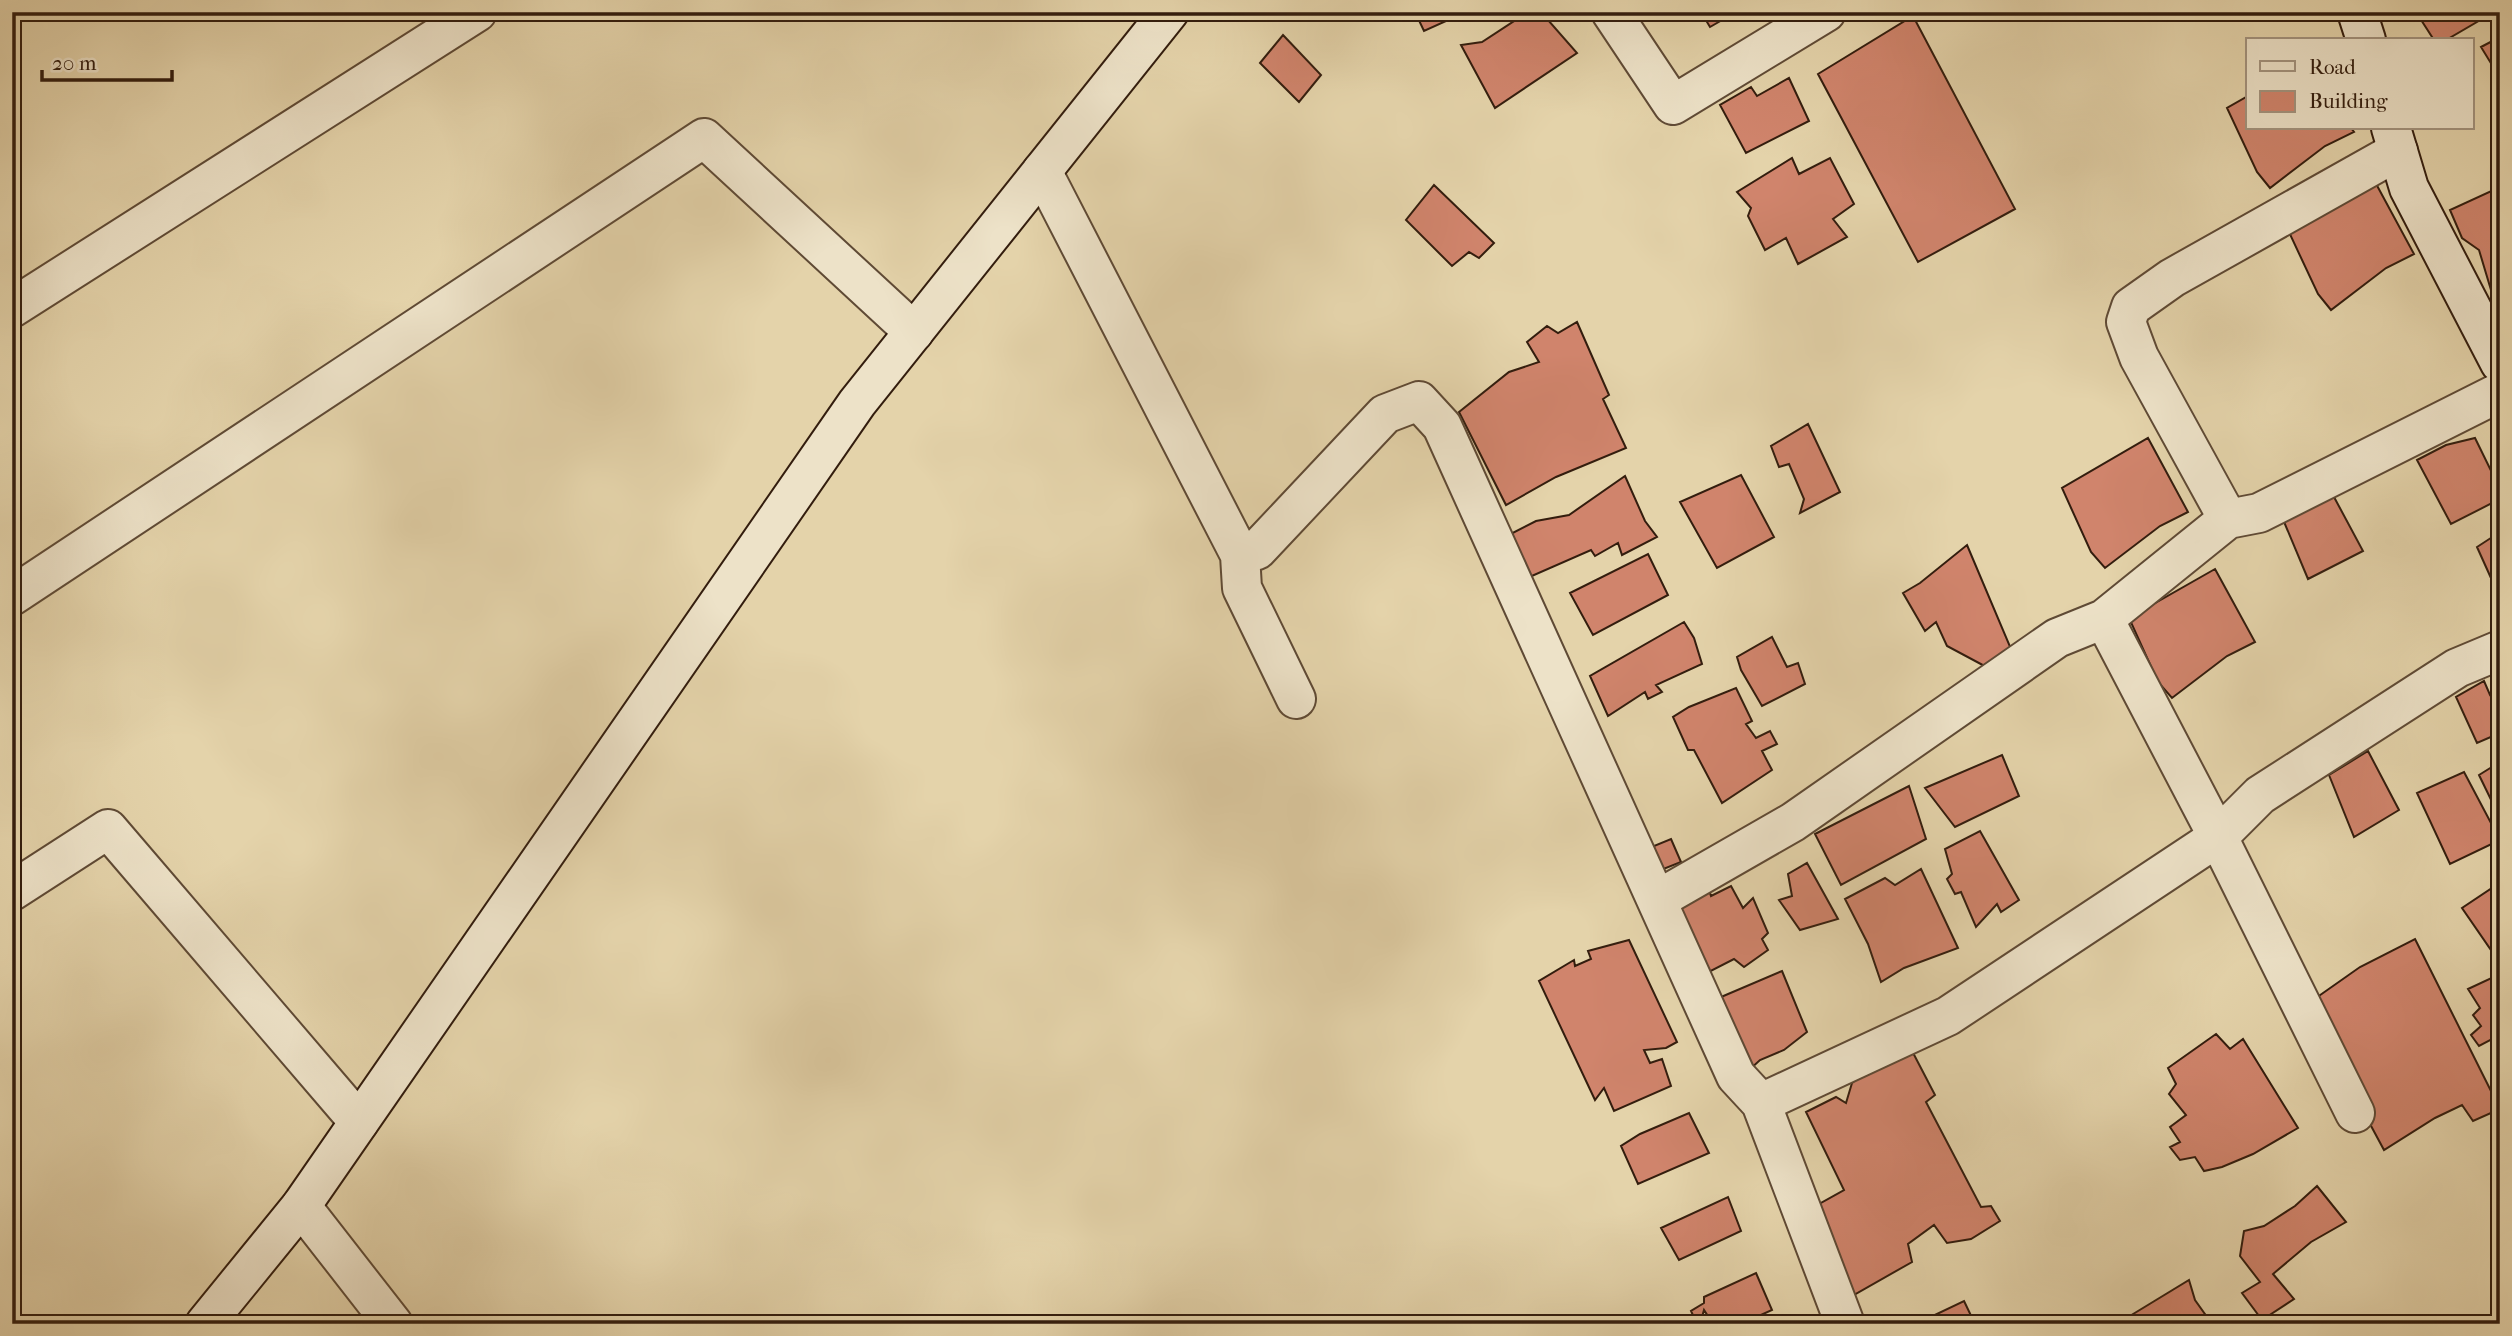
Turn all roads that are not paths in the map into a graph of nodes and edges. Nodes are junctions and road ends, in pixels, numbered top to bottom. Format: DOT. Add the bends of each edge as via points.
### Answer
graph roads {
  1 [pos="477,12"];
  2 [pos="1169,12"];
  3 [pos="1611,12"];
  4 [pos="1826,12"];
  5 [pos="2357,12"];
  6 [pos="2365,38"];
  7 [pos="2395,139"];
  8 [pos="1042,171"];
  9 [pos="12,308"];
  10 [pos="914,332"];
  11 [pos="2500,363"];
  12 [pos="2500,392"];
  13 [pos="2228,519"];
  14 [pos="1240,555"];
  15 [pos="12,596"];
  16 [pos="2104,619"];
  17 [pos="2500,650"];
  18 [pos="1296,699"];
  19 [pos="2218,837"];
  20 [pos="12,891"];
  21 [pos="1657,900"];
  22 [pos="1761,1103"];
  23 [pos="2355,1113"];
  24 [pos="359,1122"];
  25 [pos="301,1206"];
  26 [pos="205,1324"];
  27 [pos="393,1324"];
  28 [pos="1845,1324"];
  1 -- 9 [label="street"];
  2 -- 8 [label="street"];
  3 -- 4 [label="street" via="1673,105"];
  5 -- 6 [label="street"];
  7 -- 11 [label="street" via="2409,188"];
  7 -- 13 [label="street" via="2131,307 2126,322 2139,357"];
  8 -- 10 [label="street"];
  8 -- 14 [label="street"];
  10 -- 15 [label="street" via="704,138"];
  10 -- 24 [label="street" via="857,403"];
  12 -- 13 [label="street" via="2259,513"];
  13 -- 16 [label="street"];
  14 -- 18 [label="street" via="1242,588"];
  14 -- 21 [label="street" via="1257,550 1385,414 1419,401 1442,426"];
  16 -- 19 [label="street"];
  16 -- 21 [label="street" via="2057,638 1793,822"];
  17 -- 19 [label="street" via="2457,668 2260,795"];
  19 -- 22 [label="street" via="1948,1016"];
  19 -- 23 [label="street"];
  20 -- 24 [label="street" via="108,829"];
  21 -- 22 [label="street" via="1736,1076"];
  22 -- 28 [label="street"];
  24 -- 25 [label="street"];
  25 -- 26 [label="street"];
  25 -- 27 [label="street"];
}
